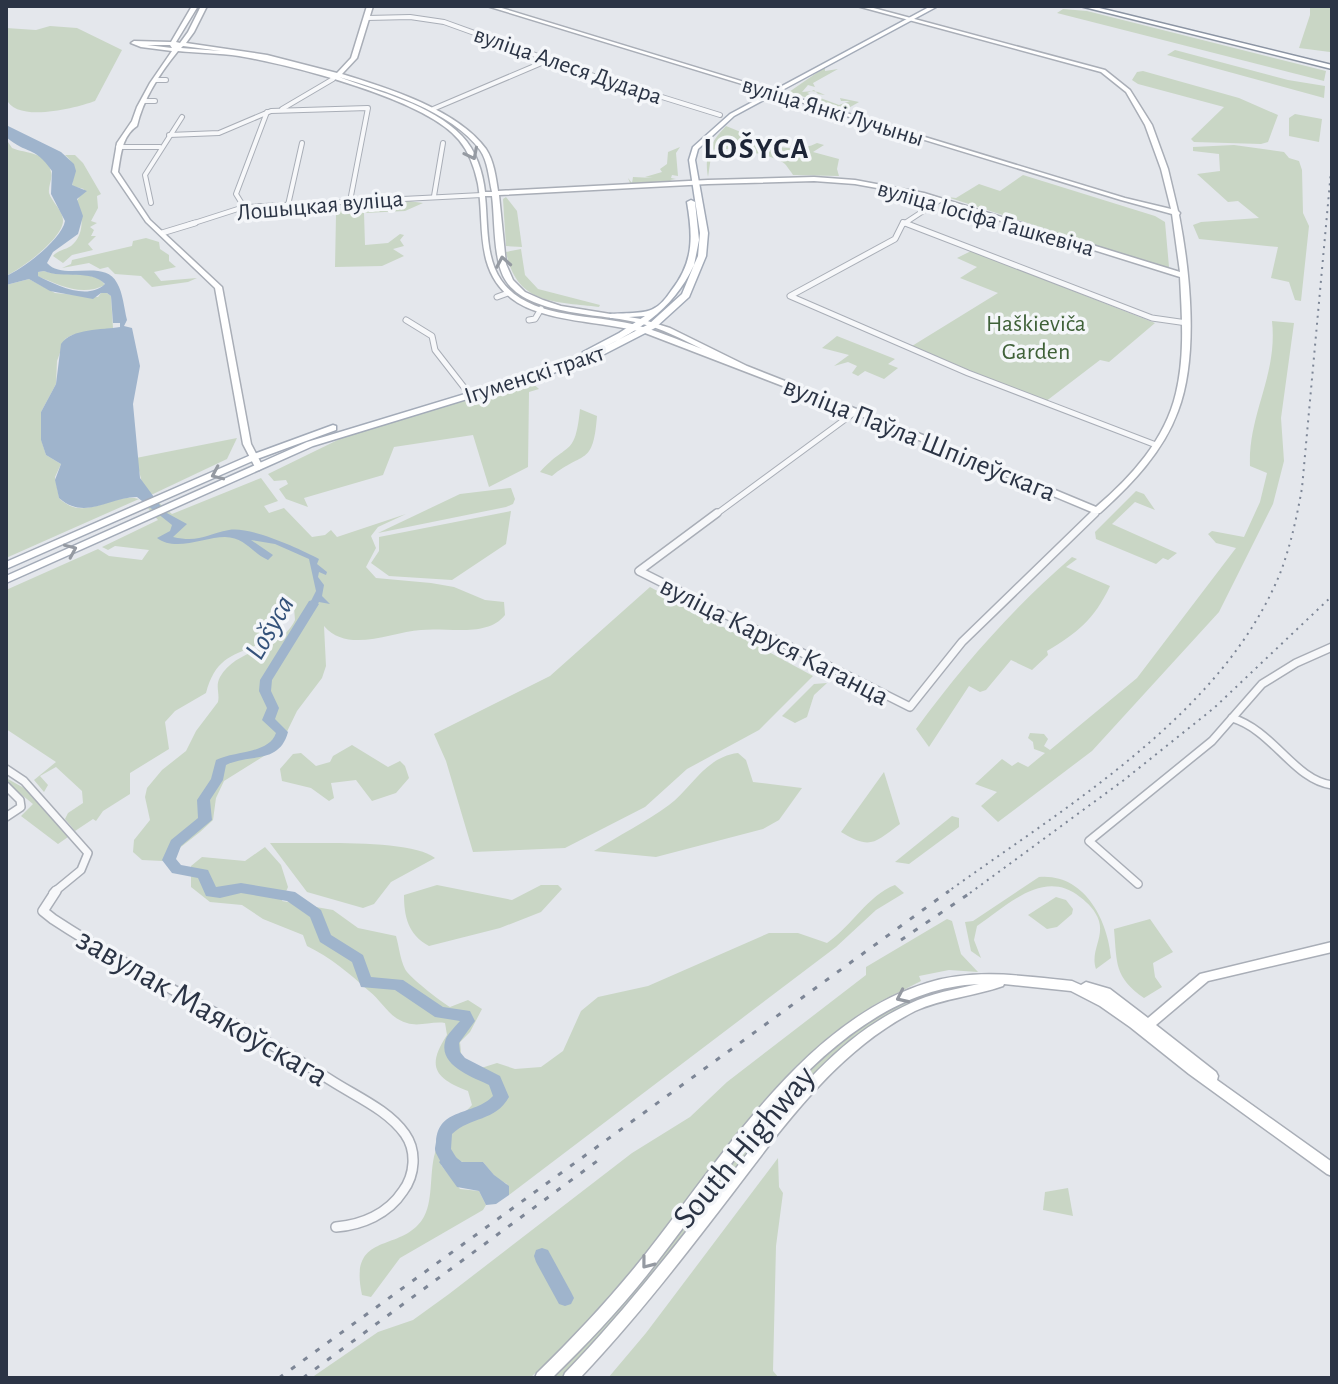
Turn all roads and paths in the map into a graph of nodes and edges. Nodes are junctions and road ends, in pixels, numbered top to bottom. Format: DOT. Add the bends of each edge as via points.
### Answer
graph roads {
  1 [pos="195,6"];
  2 [pos="204,6"];
  3 [pos="370,6"];
  4 [pos="376,6"];
  5 [pos="490,6"];
  6 [pos="860,6"];
  7 [pos="925,6"];
  8 [pos="935,6"];
  9 [pos="1076,6"];
  10 [pos="1083,6"];
  11 [pos="1102,8"];
  12 [pos="370,18"];
  13 [pos="909,19"];
  14 [pos="176,46"];
  15 [pos="551,59"];
  16 [pos="1329,65"];
  17 [pos="335,77"];
  18 [pos="350,79"];
  19 [pos="156,80"];
  20 [pos="166,80"];
  21 [pos="768,91"];
  22 [pos="145,101"];
  23 [pos="155,101"];
  24 [pos="433,109"];
  25 [pos="276,111"];
  26 [pos="267,112"];
  27 [pos="720,115"];
  28 [pos="182,117"];
  29 [pos="169,135"];
  30 [pos="302,143"];
  31 [pos="443,143"];
  32 [pos="121,147"];
  33 [pos="160,147"];
  34 [pos="692,183"];
  35 [pos="493,194"];
  36 [pos="482,195"];
  37 [pos="434,196"];
  38 [pos="142,197"];
  39 [pos="131,199"];
  40 [pos="940,200"];
  41 [pos="350,201"];
  42 [pos="151,203"];
  43 [pos="288,205"];
  44 [pos="244,207"];
  45 [pos="1177,213"];
  46 [pos="903,222"];
  47 [pos="165,233"];
  48 [pos="1184,276"];
  49 [pos="508,293"];
  50 [pos="497,297"];
  51 [pos="541,309"];
  52 [pos="662,313"];
  53 [pos="611,319"];
  54 [pos="406,320"];
  55 [pos="529,320"];
  56 [pos="1187,323"];
  57 [pos="643,326"];
  58 [pos="674,335"];
  59 [pos="618,336"];
  60 [pos="743,366"];
  61 [pos="468,393"];
  62 [pos="855,412"];
  63 [pos="1156,445"];
  64 [pos="256,462"];
  65 [pos="1097,511"];
  66 [pos="6,566"];
  67 [pos="6,580"];
  68 [pos="1332,647"];
  69 [pos="1232,718"];
  70 [pos="6,769"];
  71 [pos="1332,785"];
  72 [pos="6,786"];
  73 [pos="6,817"];
  74 [pos="1138,884"];
  75 [pos="1332,947"];
  76 [pos="1005,981"];
  77 [pos="1145,1027"];
  78 [pos="1332,1170"];
  79 [pos="336,1227"];
  80 [pos="542,1378"];
  81 [pos="570,1378"];
  1 -- 14 [label="street"];
  2 -- 14 [label="street"];
  3 -- 12 [label="street"];
  4 -- 12 [label="street"];
  5 -- 21 [label="street, вуліца Янкі Лучыны"];
  6 -- 13 [label="street"];
  7 -- 13 [label="main road, Ігуменскі тракт"];
  8 -- 13 [label="main road, Ігуменскі тракт"];
  9 -- 11 [label="highway"];
  10 -- 11 [label="highway"];
  11 -- 16 [label="highway"];
  11 -- 16 [label="highway"];
  12 -- 15 [label="street, вуліца Алеся Дудара" via="437,20"];
  12 -- 17 [label="street" via="354,58"];
  12 -- 18 [label="street" via="361,58 346,75"];
  13 -- 21 [label="main road, Ігуменскі тракт"];
  13 -- 45 [label="street" via="1095,69 1122,82 1143,115"];
  14 -- 14 [label="street" via="134,43"];
  14 -- 17 [label="street"];
  14 -- 19 [label="street"];
  15 -- 24 [label="street"];
  15 -- 27 [label="street, вуліца Алеся Дудара"];
  17 -- 18 [label="street"];
  17 -- 25 [label="street"];
  17 -- 36 [label="street, one-way" via="452,128 477,162"];
  18 -- 24 [label="street"];
  19 -- 20 [label="street"];
  19 -- 22 [label="street"];
  21 -- 27 [label="main road, Ігуменскі тракт"];
  21 -- 34 [label="main road, Ігуменскі тракт" via="725,119 695,148"];
  21 -- 45 [label="street, вуліца Янкі Лучыны"];
  22 -- 23 [label="street"];
  22 -- 32 [label="street"];
  24 -- 35 [label="street" via="477,141 489,161"];
  25 -- 26 [label="street"];
  25 -- 41 [label="street" via="368,108"];
  26 -- 29 [label="street" via="219,133"];
  26 -- 44 [label="street" via="236,194"];
  27 -- 34 [label="main road, Ігуменскі тракт" via="688,148 685,160"];
  28 -- 29 [label="street"];
  29 -- 33 [label="street"];
  30 -- 43 [label="street"];
  31 -- 37 [label="street"];
  32 -- 33 [label="street"];
  32 -- 39 [label="street" via="115,172"];
  33 -- 42 [label="street" via="145,175"];
  34 -- 35 [label="street, вуліца Іосіфа Гашкевіча"];
  34 -- 40 [label="street, вуліца Іосіфа Гашкевіча" via="847,181"];
  34 -- 52 [label="main road, Ігуменскі тракт" via="704,233 702,256 686,295"];
  35 -- 36 [label="street, вуліца Іосіфа Гашкевіча"];
  53 -- 35 [label="street, one-way" via="548,304 514,287 502,264"];
  36 -- 37 [label="street, Лошыцкая вуліца"];
  36 -- 49 [label="street" via="489,265"];
  37 -- 41 [label="street, Лошыцкая вуліца"];
  38 -- 39 [label="street"];
  39 -- 47 [label="street"];
  40 -- 46 [label="street"];
  40 -- 48 [label="street, вуліца Іосіфа Гашкевіча"];
  41 -- 43 [label="street, Лошыцкая вуліца"];
  43 -- 44 [label="street, Лошыцкая вуліца"];
  44 -- 47 [label="street, Лошыцкая вуліца"];
  45 -- 48 [label="street"];
  46 -- 56 [label="street" via="1152,318"];
  46 -- 63 [label="street" via="897,237 790,296 968,373"];
  47 -- 64 [label="street" via="216,276 228,294"];
  48 -- 56 [label="street"];
  49 -- 50 [label="street"];
  49 -- 51 [label="street"];
  51 -- 53 [label="street"];
  51 -- 55 [label="street"];
  52 -- 53 [label="main road"];
  52 -- 57 [label="main road, Ігуменскі тракт"];
  52 -- 58 [label="street"];
  53 -- 57 [label="street"];
  53 -- 59 [label="street"];
  54 -- 61 [label="street" via="432,336 435,350"];
  56 -- 63 [label="street" via="1181,391"];
  57 -- 58 [label="street, вуліца Паўла Шпілеўскага"];
  57 -- 59 [label="main road, Ігуменскі тракт"];
  57 -- 60 [label="street, вуліца Паўла Шпілеўскага"];
  57 -- 61 [label="main road, Ігуменскі тракт" via="586,360"];
  58 -- 60 [label="street, вуліца Паўла Шпілеўскага"];
  59 -- 61 [label="main road, Ігуменскі тракт" via="549,367"];
  60 -- 62 [label="street, вуліца Паўла Шпілеўскага"];
  61 -- 64 [label="main road, Ігуменскі тракт"];
  62 -- 65 [label="street, вуліца Паўла Шпілеўскага"];
  62 -- 65 [label="street, вуліца Каруся Каганца" via="639,571 910,707 962,642"];
  63 -- 65 [label="street"];
  64 -- 66 [label="main road, Ігуменскі тракт, one-way"];
  67 -- 64 [label="main road, Ігуменскі тракт, one-way"];
  68 -- 69 [label="street" via="1262,684"];
  69 -- 71 [label="street" via="1261,731 1316,783"];
  69 -- 74 [label="street" via="1212,741 1089,841"];
  70 -- 79 [label="street, завулак Маякоўскага" via="24,781 88,853 84,867 49,898 43,911 306,1065 391,1119 407,1136 412,1170 399,1197 368,1220"];
  72 -- 73 [label="street" via="21,807"];
  75 -- 77 [label="street" via="1204,977"];
  76 -- 77 [label="street" via="1072,986 1098,996"];
  76 -- 80 [label="street, South Highway, one-way" via="957,981 899,997 795,1076 606,1313"];
  76 -- 81 [label="street, South Highway" via="912,1008 814,1082 630,1315"];
  77 -- 78 [label="street" via="1194,1071"];
}
